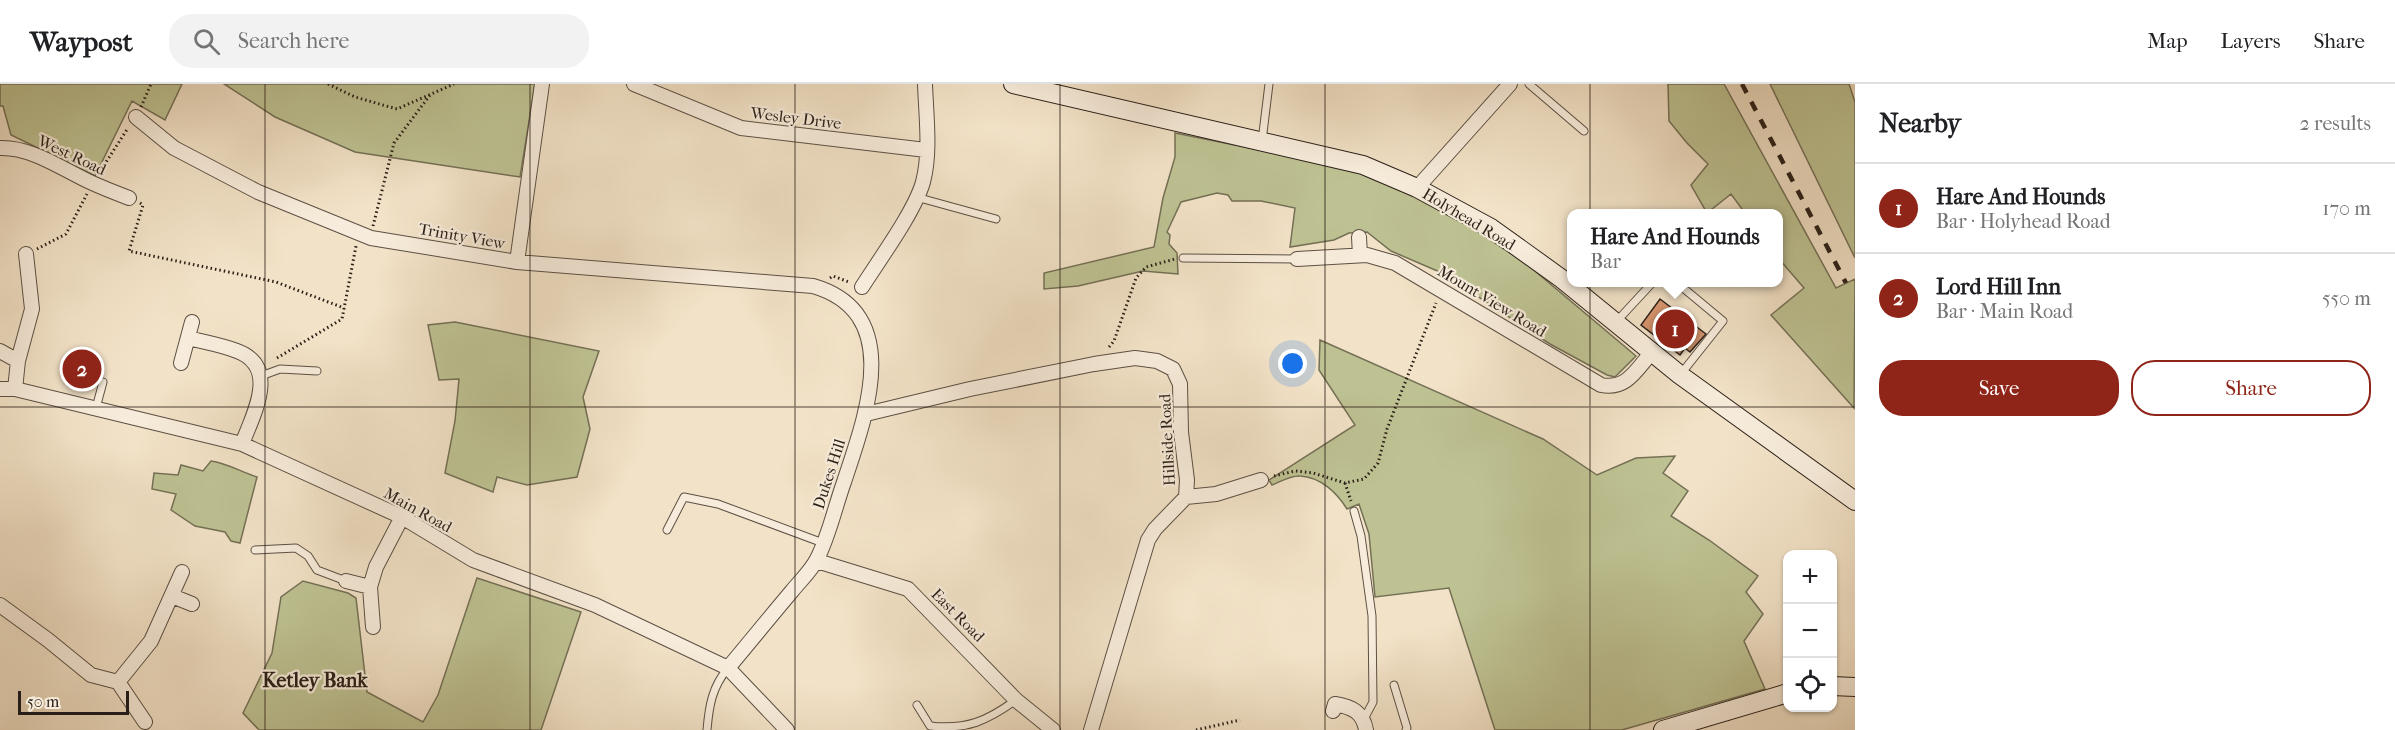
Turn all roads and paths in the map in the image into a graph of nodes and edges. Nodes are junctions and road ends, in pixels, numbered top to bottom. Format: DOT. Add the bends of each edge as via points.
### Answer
graph roads {
  1 [pos="152,84"];
  2 [pos="328,84"];
  3 [pos="454,84"];
  4 [pos="542,84"];
  5 [pos="634,84"];
  6 [pos="925,84"];
  7 [pos="1013,84"];
  8 [pos="1269,84"];
  9 [pos="1510,84"];
  10 [pos="1529,84"];
  11 [pos="430,96"];
  12 [pos="136,117"];
  13 [pos="1584,131"];
  14 [pos="1262,142"];
  15 [pos="0,148"];
  16 [pos="926,150"];
  17 [pos="92,183"];
  18 [pos="1417,188"];
  19 [pos="916,196"];
  20 [pos="129,198"];
  21 [pos="996,219"];
  22 [pos="364,235"];
  23 [pos="1359,237"];
  24 [pos="26,254"];
  25 [pos="1359,255"];
  26 [pos="1183,258"];
  27 [pos="1297,259"];
  28 [pos="517,262"];
  29 [pos="833,276"];
  30 [pos="1567,283"];
  31 [pos="813,286"];
  32 [pos="862,287"];
  33 [pos="1572,287"];
  34 [pos="1648,287"];
  35 [pos="1682,287"];
  36 [pos="1441,290"];
  37 [pos="344,308"];
  38 [pos="192,322"];
  39 [pos="1616,322"];
  40 [pos="188,338"];
  41 [pos="0,351"];
  42 [pos="1652,352"];
  43 [pos="18,361"];
  44 [pos="181,363"];
  45 [pos="1094,364"];
  46 [pos="317,371"];
  47 [pos="260,373"];
  48 [pos="1680,375"];
  49 [pos="103,382"];
  50 [pos="0,389"];
  51 [pos="15,389"];
  52 [pos="96,408"];
  53 [pos="866,414"];
  54 [pos="242,444"];
  55 [pos="1261,480"];
  56 [pos="1345,483"];
  57 [pos="1186,497"];
  58 [pos="1855,501"];
  59 [pos="1354,511"];
  60 [pos="402,517"];
  61 [pos="667,530"];
  62 [pos="824,543"];
  63 [pos="255,550"];
  64 [pos="817,561"];
  65 [pos="182,572"];
  66 [pos="346,581"];
  67 [pos="370,587"];
  68 [pos="172,596"];
  69 [pos="192,604"];
  70 [pos="0,605"];
  71 [pos="373,627"];
  72 [pos="728,668"];
  73 [pos="1855,678"];
  74 [pos="118,682"];
  75 [pos="1394,685"];
  76 [pos="1837,685"];
  77 [pos="1837,686"];
  78 [pos="1855,687"];
  79 [pos="1783,694"];
  80 [pos="1016,700"];
  81 [pos="917,705"];
  82 [pos="1333,711"];
  83 [pos="1240,720"];
  84 [pos="145,722"];
  85 [pos="1365,724"];
  86 [pos="707,730"];
  87 [pos="787,730"];
  88 [pos="1053,730"];
  89 [pos="1091,730"];
  90 [pos="1196,730"];
  91 [pos="1406,730"];
  92 [pos="1663,730"];
  1 -- 12 [label="path"];
  2 -- 11 [label="path" via="355,97 397,109"];
  3 -- 11 [label="path"];
  4 -- 28 [label="street"];
  5 -- 16 [label="street, Wesley Drive" via="741,128"];
  6 -- 16 [label="street"];
  7 -- 14 [label="street, Holyhead Road"];
  8 -- 14 [label="lane"];
  9 -- 18 [label="street"];
  10 -- 13 [label="lane"];
  11 -- 22 [label="path" via="394,143"];
  12 -- 17 [label="path"];
  12 -- 22 [label="street, Trinity View" via="174,148 247,186"];
  14 -- 18 [label="street, Holyhead Road" via="1363,165"];
  15 -- 17 [label="street, West Road" via="30,153"];
  16 -- 19 [label="street" via="923,182"];
  17 -- 20 [label="street, West Road"];
  17 -- 24 [label="path" via="66,234"];
  18 -- 30 [label="street, Holyhead Road" via="1491,228"];
  19 -- 21 [label="lane"];
  19 -- 32 [label="street"];
  20 -- 37 [label="path" via="143,205 129,251 276,282"];
  22 -- 28 [label="street, Trinity View"];
  22 -- 37 [label="path"];
  23 -- 25 [label="street"];
  24 -- 43 [label="street" via="32,309"];
  25 -- 27 [label="street, Mount View Road"];
  25 -- 36 [label="street, Mount View Road" via="1395,263"];
  26 -- 27 [label="lane"];
  26 -- 45 [label="path" via="1146,267 1136,278 1114,341"];
  28 -- 31 [label="street, Trinity View"];
  29 -- 32 [label="path"];
  31 -- 53 [label="street, Dukes Hill" via="845,302 863,329 872,363"];
  33 -- 39 [label="street, Holyhead Road"];
  34 -- 39 [label="lane"];
  35 -- 48 [label="lane" via="1723,321"];
  36 -- 42 [label="street, Mount View Road" via="1601,385 1614,387 1625,382"];
  36 -- 56 [label="path" via="1387,429 1378,463 1364,479"];
  37 -- 47 [label="path" via="342,319"];
  38 -- 40 [label="street"];
  39 -- 42 [label="street, Holyhead Road"];
  40 -- 44 [label="street"];
  40 -- 47 [label="street" via="240,351"];
  41 -- 43 [label="street"];
  42 -- 48 [label="street, Holyhead Road"];
  43 -- 51 [label="street"];
  45 -- 53 [label="street, Hillside Road"];
  45 -- 57 [label="street, Hillside Road" via="1149,358 1177,373"];
  46 -- 47 [label="lane" via="280,369"];
  47 -- 54 [label="street" via="259,398"];
  48 -- 58 [label="street, Holyhead Road"];
  49 -- 52 [label="lane"];
  50 -- 51 [label="street, Main Road"];
  51 -- 52 [label="street, Main Road"];
  52 -- 54 [label="street, Main Road"];
  53 -- 62 [label="street, Dukes Hill"];
  54 -- 60 [label="street, Main Road"];
  55 -- 56 [label="path" via="1295,471"];
  55 -- 57 [label="street" via="1216,494"];
  56 -- 59 [label="path"];
  57 -- 89 [label="street, Hillside Road" via="1148,540"];
  59 -- 85 [label="lane" via="1372,616 1373,702"];
  60 -- 67 [label="street"];
  60 -- 72 [label="street, Main Road" via="473,560 606,609"];
  61 -- 62 [label="lane" via="684,497 718,504"];
  62 -- 64 [label="street, Dukes Hill"];
  63 -- 66 [label="lane" via="296,548 308,556 317,570"];
  64 -- 72 [label="street, Dukes Hill"];
  64 -- 80 [label="street, East Road" via="908,589"];
  65 -- 68 [label="street"];
  66 -- 67 [label="street"];
  67 -- 71 [label="street"];
  68 -- 69 [label="street"];
  68 -- 74 [label="street" via="151,641"];
  70 -- 74 [label="street" via="91,675"];
  72 -- 86 [label="lane" via="711,694"];
  72 -- 87 [label="street, Main Road"];
  73 -- 76 [label="lane"];
  74 -- 84 [label="street"];
  75 -- 91 [label="lane"];
  77 -- 78 [label="street"];
  79 -- 92 [label="street"];
  80 -- 81 [label="lane" via="974,728 944,730 930,726"];
  80 -- 88 [label="street, East Road"];
  82 -- 85 [label="street" via="1335,704 1351,707"];
  83 -- 90 [label="path"];
}
